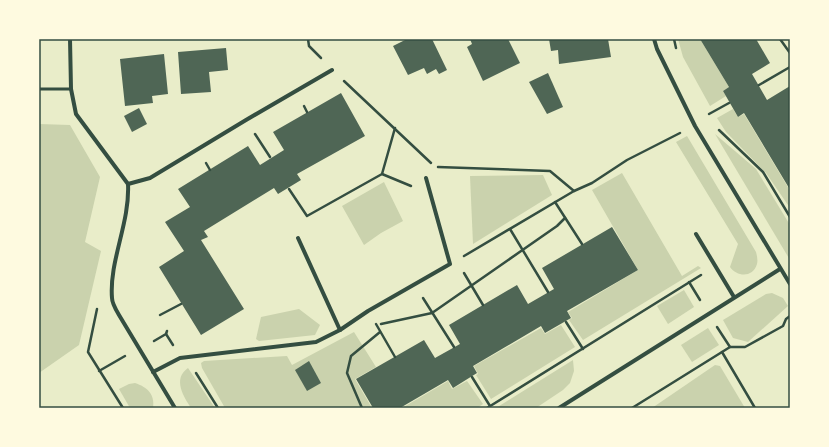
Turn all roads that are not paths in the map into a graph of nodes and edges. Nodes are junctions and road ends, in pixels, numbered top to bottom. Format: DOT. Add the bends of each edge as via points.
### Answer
graph roads {
  1 [pos="70,39"];
  2 [pos="654,39"];
  3 [pos="332,70"];
  4 [pos="39,89"];
  5 [pos="71,89"];
  6 [pos="426,178"];
  7 [pos="128,184"];
  8 [pos="696,234"];
  9 [pos="298,238"];
  10 [pos="780,269"];
  11 [pos="790,284"];
  12 [pos="734,297"];
  13 [pos="340,330"];
  14 [pos="153,372"];
  15 [pos="175,408"];
  16 [pos="559,408"];
  1 -- 5 [label="street"];
  2 -- 10 [label="street" via="695,126"];
  3 -- 7 [label="street" via="150,178"];
  4 -- 5 [label="lane"];
  5 -- 7 [label="street" via="76,114"];
  6 -- 13 [label="street" via="450,264"];
  7 -- 14 [label="street" via="125,221 112,276 112,299"];
  8 -- 12 [label="street"];
  9 -- 13 [label="street"];
  10 -- 11 [label="street"];
  10 -- 12 [label="street"];
  12 -- 16 [label="street"];
  13 -- 14 [label="street" via="316,342 180,358"];
  14 -- 15 [label="street"];
}
